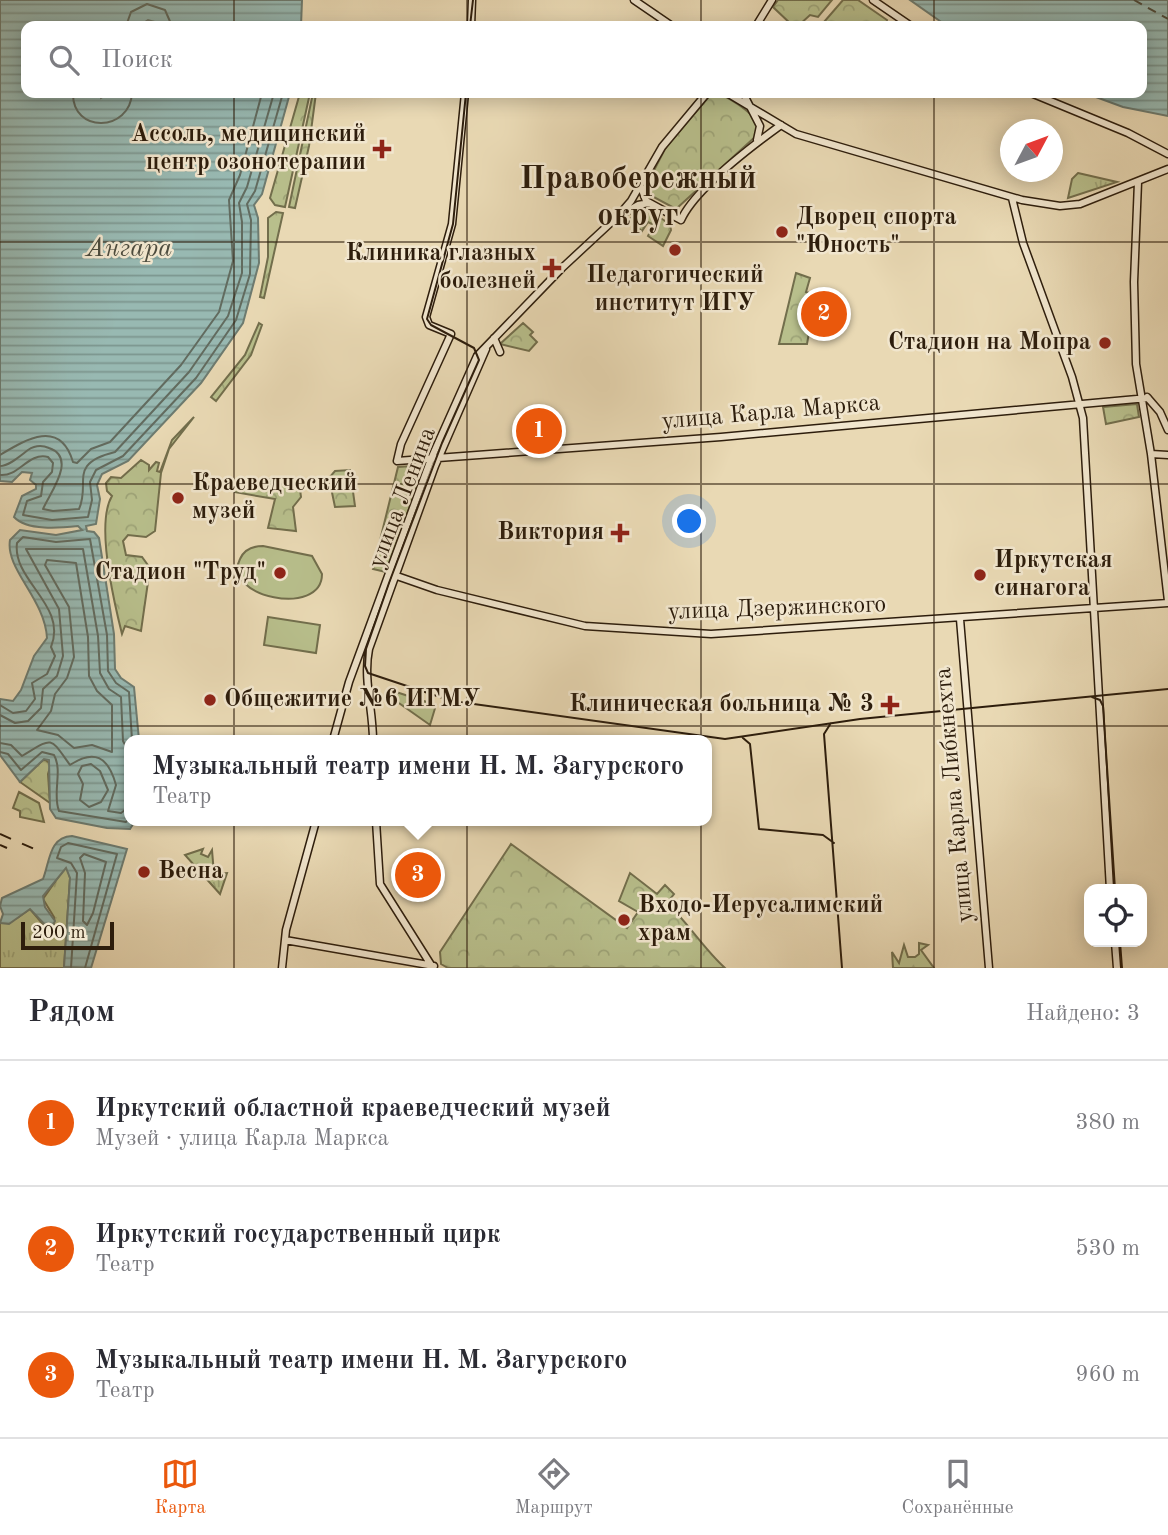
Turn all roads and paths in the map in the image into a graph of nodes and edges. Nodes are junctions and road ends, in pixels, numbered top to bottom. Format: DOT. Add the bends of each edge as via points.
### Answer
graph roads {
  1 [pos="634,0"];
  2 [pos="873,0"];
  3 [pos="770,1"];
  4 [pos="473,2"];
  5 [pos="471,21"];
  6 [pos="665,21"];
  7 [pos="759,21"];
  8 [pos="904,21"];
  9 [pos="465,98"];
  10 [pos="703,98"];
  11 [pos="735,98"];
  12 [pos="746,98"];
  13 [pos="1044,98"];
  14 [pos="752,108"];
  15 [pos="781,124"];
  16 [pos="754,145"];
  17 [pos="1168,154"];
  18 [pos="1168,169"];
  19 [pos="642,182"];
  20 [pos="1138,182"];
  21 [pos="1012,198"];
  22 [pos="691,203"];
  23 [pos="651,204"];
  24 [pos="669,214"];
  25 [pos="618,216"];
  26 [pos="491,341"];
  27 [pos="500,352"];
  28 [pos="1139,390"];
  29 [pos="1140,398"];
  30 [pos="1150,400"];
  31 [pos="1080,405"];
  32 [pos="1144,406"];
  33 [pos="1168,430"];
  34 [pos="443,445"];
  35 [pos="1151,454"];
  36 [pos="1168,455"];
  37 [pos="456,458"];
  38 [pos="434,459"];
  39 [pos="392,572"];
  40 [pos="1168,602"];
  41 [pos="1092,609"];
  42 [pos="960,619"];
  43 [pos="362,653"];
  44 [pos="367,672"];
  45 [pos="352,675"];
  46 [pos="334,735"];
  47 [pos="373,735"];
  48 [pos="315,826"];
  49 [pos="376,826"];
  50 [pos="1110,884"];
  51 [pos="285,940"];
  52 [pos="1115,947"];
  53 [pos="434,967"];
  54 [pos="282,968"];
  55 [pos="989,968"];
  56 [pos="1117,968"];
  1 -- 6 [label="main road"];
  2 -- 8 [label="main road"];
  3 -- 7 [label="main road"];
  4 -- 5 [label="main road"];
  9 -- 38 [label="main road, улица Карла Маркса" via="452,224 426,317 429,325 451,334 397,461"];
  10 -- 19 [label="main road, улица Ленина" via="662,147"];
  11 -- 14 [label="main road"];
  12 -- 14 [label="main road"];
  13 -- 17 [label="main road"];
  14 -- 15 [label="main road"];
  14 -- 16 [label="main road" via="760,131"];
  15 -- 16 [label="main road"];
  15 -- 21 [label="main road" via="796,134"];
  16 -- 22 [label="main road"];
  18 -- 20 [label="main road"];
  19 -- 23 [label="main road" via="641,194"];
  19 -- 25 [label="main road, улица Ленина"];
  20 -- 21 [label="main road" via="1073,205"];
  20 -- 28 [label="main road" via="1134,282"];
  21 -- 31 [label="main road" via="1023,243"];
  22 -- 24 [label="main road" via="678,214"];
  22 -- 24 [label="main road" via="681,220"];
  23 -- 24 [label="main road"];
  23 -- 25 [label="main road, улица Ленина" via="638,205"];
  25 -- 26 [label="main road, улица Ленина"];
  26 -- 27 [label="main road"];
  26 -- 34 [label="main road, улица Ленина"];
  26 -- 38 [label="main road, улица Ленина" via="477,357"];
  28 -- 29 [label="main road"];
  28 -- 30 [label="main road"];
  29 -- 30 [label="main road, улица Карла Маркса"];
  29 -- 31 [label="main road, улица Карла Маркса"];
  29 -- 32 [label="main road"];
  30 -- 32 [label="main road"];
  30 -- 33 [label="main road"];
  31 -- 37 [label="main road, улица Карла Маркса"];
  31 -- 41 [label="main road"];
  32 -- 35 [label="main road"];
  34 -- 37 [label="main road"];
  34 -- 38 [label="main road, улица Ленина"];
  35 -- 36 [label="main road"];
  35 -- 40 [label="main road"];
  37 -- 38 [label="main road, улица Карла Маркса"];
  38 -- 39 [label="main road, улица Ленина"];
  39 -- 42 [label="main road, улица Дзержинского" via="437,590 585,626 642,631 734,634"];
  39 -- 43 [label="main road, улица Ленина"];
  39 -- 44 [label="main road, улица Ленина" via="369,649"];
  40 -- 41 [label="main road, улица Дзержинского"];
  41 -- 42 [label="main road, улица Дзержинского"];
  41 -- 50 [label="main road"];
  42 -- 55 [label="main road, улица Карла Либкнехта"];
  43 -- 44 [label="main road" via="362,668"];
  43 -- 45 [label="main road, улица Ленина"];
  44 -- 45 [label="main road"];
  44 -- 47 [label="main road"];
  45 -- 46 [label="main road, улица Ленина"];
  48 -- 51 [label="main road"];
  49 -- 53 [label="main road" via="382,889"];
  51 -- 53 [label="main road"];
  51 -- 54 [label="main road"];
  52 -- 56 [label="main road"];
}
